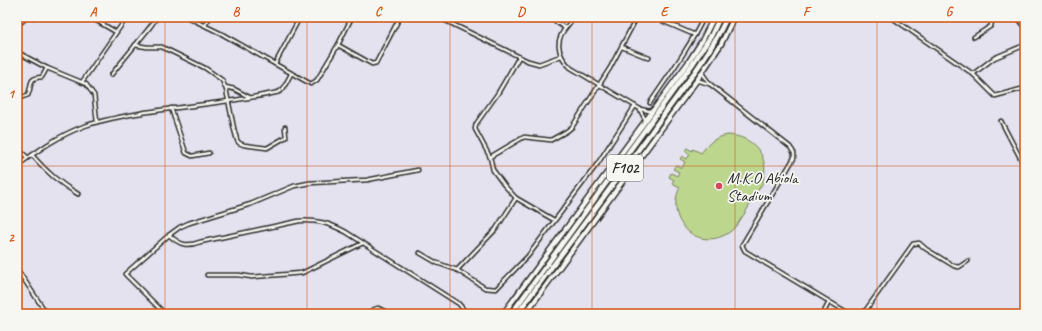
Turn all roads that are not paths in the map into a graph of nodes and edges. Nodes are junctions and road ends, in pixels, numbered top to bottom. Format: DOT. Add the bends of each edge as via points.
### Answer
graph roads {
  1 [pos="22,17"];
  2 [pos="33,17"];
  3 [pos="90,17"];
  4 [pos="127,17"];
  5 [pos="157,17"];
  6 [pos="187,17"];
  7 [pos="210,17"];
  8 [pos="300,17"];
  9 [pos="352,17"];
  10 [pos="400,17"];
  11 [pos="438,17"];
  12 [pos="449,17"];
  13 [pos="549,17"];
  14 [pos="573,17"];
  15 [pos="637,17"];
  16 [pos="653,17"];
  17 [pos="704,17"];
  18 [pos="714,17"];
  19 [pos="720,17"];
  20 [pos="727,17"];
  21 [pos="734,17"];
  22 [pos="891,17"];
  23 [pos="997,17"];
  24 [pos="1017,17"];
  25 [pos="26,18"];
  26 [pos="447,21"];
  27 [pos="205,25"];
  28 [pos="17,26"];
  29 [pos="1025,27"];
  30 [pos="565,28"];
  31 [pos="116,32"];
  32 [pos="695,36"];
  33 [pos="974,37"];
  34 [pos="135,45"];
  35 [pos="338,45"];
  36 [pos="1025,45"];
  37 [pos="622,47"];
  38 [pos="17,52"];
  39 [pos="560,56"];
  40 [pos="519,57"];
  41 [pos="649,58"];
  42 [pos="275,64"];
  43 [pos="47,68"];
  44 [pos="702,73"];
  45 [pos="291,74"];
  46 [pos="974,74"];
  47 [pos="111,75"];
  48 [pos="697,80"];
  49 [pos="82,82"];
  50 [pos="710,84"];
  51 [pos="599,85"];
  52 [pos="225,88"];
  53 [pos="1025,88"];
  54 [pos="250,97"];
  55 [pos="17,99"];
  56 [pos="229,100"];
  57 [pos="650,103"];
  58 [pos="635,106"];
  59 [pos="171,108"];
  60 [pos="640,109"];
  61 [pos="654,110"];
  62 [pos="646,121"];
  63 [pos="1001,121"];
  64 [pos="97,122"];
  65 [pos="285,127"];
  66 [pos="17,148"];
  67 [pos="209,153"];
  68 [pos="32,155"];
  69 [pos="490,156"];
  70 [pos="27,157"];
  71 [pos="17,166"];
  72 [pos="1025,167"];
  73 [pos="418,170"];
  74 [pos="78,194"];
  75 [pos="516,198"];
  76 [pos="554,220"];
  77 [pos="570,222"];
  78 [pos="575,226"];
  79 [pos="580,230"];
  80 [pos="585,233"];
  81 [pos="169,235"];
  82 [pos="364,243"];
  83 [pos="420,253"];
  84 [pos="968,261"];
  85 [pos="17,269"];
  86 [pos="457,270"];
  87 [pos="206,274"];
  88 [pos="829,302"];
  89 [pos="47,314"];
  90 [pos="165,314"];
  91 [pos="371,314"];
  92 [pos="390,314"];
  93 [pos="467,314"];
  94 [pos="503,314"];
  95 [pos="511,314"];
  96 [pos="517,314"];
  97 [pos="526,314"];
  98 [pos="822,314"];
  99 [pos="850,314"];
  100 [pos="863,314"];
  1 -- 25 [label="street"];
  2 -- 25 [label="street"];
  3 -- 31 [label="street"];
  4 -- 31 [label="street"];
  5 -- 34 [label="street"];
  6 -- 27 [label="street"];
  7 -- 27 [label="street"];
  8 -- 42 [label="street"];
  9 -- 35 [label="street"];
  10 -- 35 [label="street" via="376,63 372,64"];
  11 -- 26 [label="street"];
  12 -- 26 [label="street"];
  13 -- 30 [label="street"];
  14 -- 30 [label="street"];
  15 -- 37 [label="street"];
  16 -- 32 [label="street"];
  17 -- 32 [label="street"];
  18 -- 61 [label="main road" via="702,41"];
  19 -- 78 [label="highway, F102" via="692,65"];
  20 -- 79 [label="highway, F102" via="700,64"];
  21 -- 44 [label="main road" via="721,44"];
  22 -- 46 [label="street"];
  23 -- 33 [label="street" via="991,26"];
  24 -- 29 [label="street"];
  25 -- 28 [label="street"];
  26 -- 40 [label="street"];
  27 -- 42 [label="street"];
  30 -- 39 [label="street" via="560,39"];
  31 -- 49 [label="street"];
  32 -- 57 [label="street"];
  34 -- 47 [label="street"];
  34 -- 52 [label="street" via="162,47 190,60 222,80"];
  35 -- 45 [label="street" via="316,82 311,84"];
  36 -- 46 [label="street" via="994,58"];
  37 -- 41 [label="street"];
  37 -- 51 [label="street"];
  38 -- 43 [label="street"];
  39 -- 40 [label="street" via="539,64"];
  39 -- 51 [label="street" via="571,68"];
  40 -- 69 [label="street" via="476,124 477,134"];
  42 -- 45 [label="street"];
  43 -- 49 [label="street"];
  43 -- 55 [label="street" via="42,77 34,77 28,95"];
  44 -- 48 [label="main road"];
  44 -- 50 [label="street"];
  45 -- 54 [label="street" via="279,92"];
  46 -- 53 [label="street" via="995,96"];
  48 -- 50 [label="street"];
  48 -- 80 [label="main road"];
  49 -- 64 [label="street" via="94,95"];
  50 -- 88 [label="street" via="790,147 794,153 794,158 742,244 745,251"];
  51 -- 58 [label="street"];
  51 -- 69 [label="street" via="567,131 551,140 524,137"];
  52 -- 54 [label="street" via="234,89"];
  52 -- 56 [label="street"];
  54 -- 56 [label="street"];
  56 -- 59 [label="street"];
  56 -- 65 [label="street" via="239,143 267,148 286,137"];
  58 -- 60 [label="street"];
  58 -- 76 [label="street" via="598,163"];
  59 -- 64 [label="street"];
  59 -- 67 [label="street" via="186,154 192,156"];
  60 -- 61 [label="street"];
  60 -- 62 [label="street"];
  61 -- 62 [label="main road"];
  62 -- 77 [label="main road"];
  63 -- 72 [label="street"];
  64 -- 68 [label="street" via="68,133"];
  66 -- 70 [label="street"];
  68 -- 70 [label="street"];
  68 -- 74 [label="street" via="60,184"];
  69 -- 75 [label="street" via="493,170"];
  70 -- 71 [label="street"];
  73 -- 81 [label="street" via="367,180 294,186 251,204 189,223"];
  75 -- 76 [label="street"];
  75 -- 86 [label="street" via="496,228"];
  76 -- 86 [label="street" via="528,256 496,289 485,288"];
  77 -- 78 [label="highway"];
  77 -- 94 [label="main road"];
  78 -- 95 [label="highway, F102"];
  79 -- 80 [label="highway"];
  79 -- 96 [label="highway, F102"];
  80 -- 97 [label="main road"];
  81 -- 82 [label="street" via="178,242 190,246 311,220 332,224"];
  81 -- 90 [label="street" via="125,274"];
  82 -- 87 [label="street" via="302,273 252,277"];
  82 -- 93 [label="street" via="459,304"];
  83 -- 86 [label="street" via="436,263"];
  84 -- 100 [label="street" via="959,267 954,266 919,243 913,244"];
  85 -- 89 [label="street"];
  88 -- 98 [label="street"];
  88 -- 99 [label="street"];
  91 -- 92 [label="street" via="372,310 378,308"];
}
